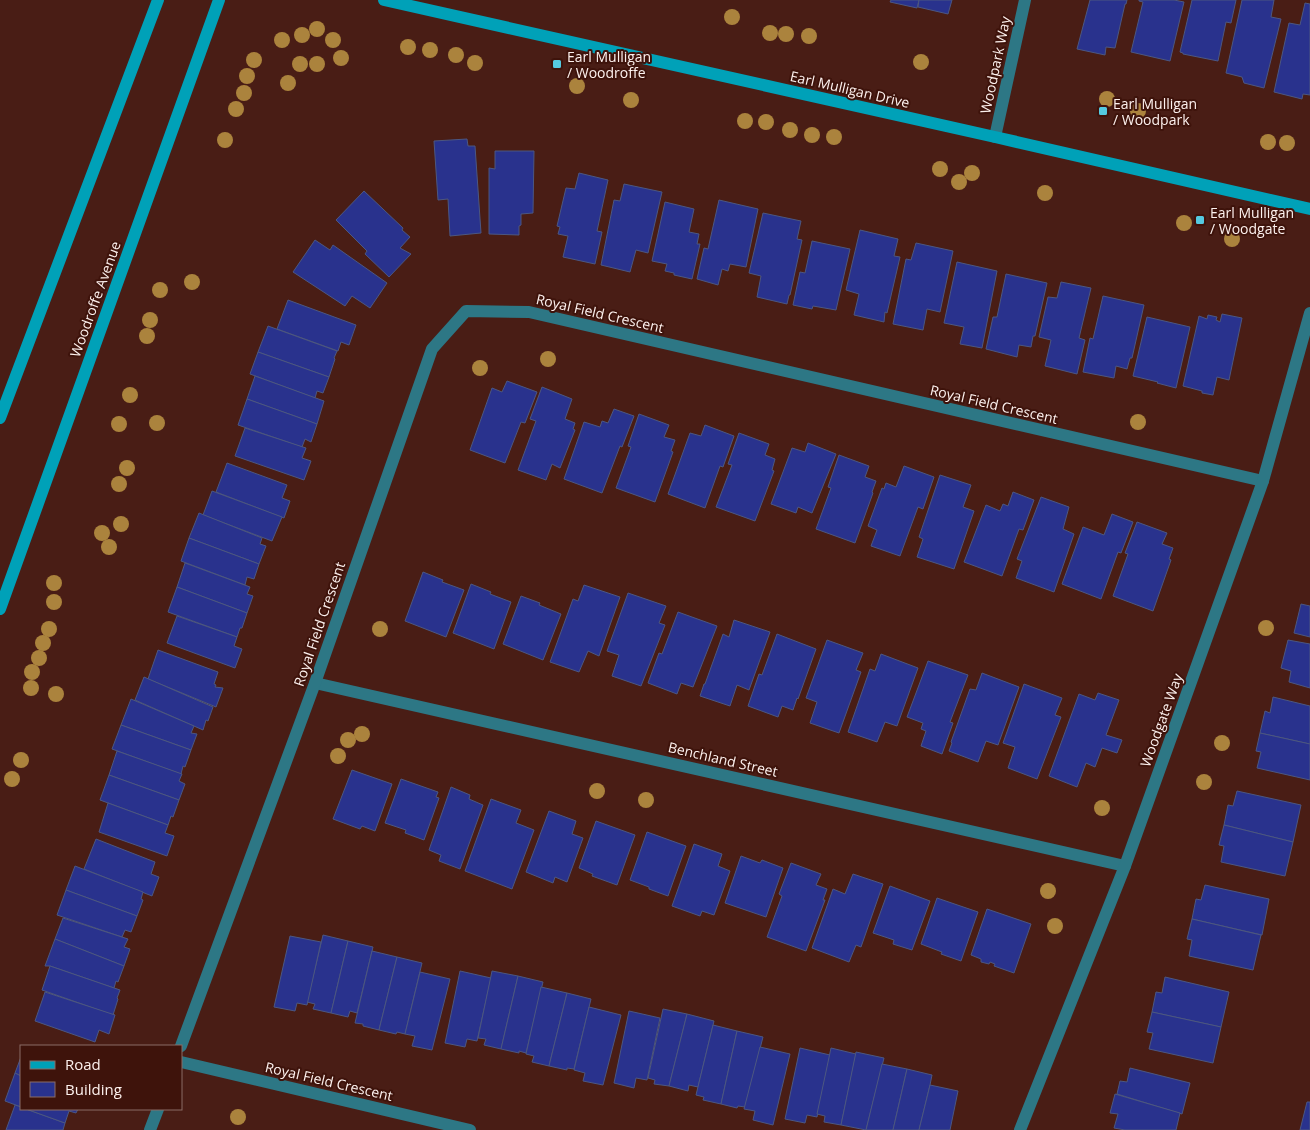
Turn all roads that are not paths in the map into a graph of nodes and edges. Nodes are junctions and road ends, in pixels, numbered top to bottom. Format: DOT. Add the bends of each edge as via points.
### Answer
graph roads {
  1 [pos="158,0"];
  2 [pos="219,0"];
  3 [pos="384,0"];
  4 [pos="1024,0"];
  5 [pos="995,136"];
  6 [pos="1310,209"];
  7 [pos="1310,313"];
  8 [pos="0,418"];
  9 [pos="1263,481"];
  10 [pos="0,609"];
  11 [pos="314,683"];
  12 [pos="1125,866"];
  13 [pos="181,1045"];
  14 [pos="182,1062"];
  15 [pos="158,1110"];
  16 [pos="150,1130"];
  17 [pos="470,1130"];
  18 [pos="1020,1130"];
  1 -- 8 [label="main road"];
  2 -- 10 [label="main road, Woodroffe Avenue"];
  3 -- 5 [label="main road, Earl Mulligan Drive"];
  4 -- 5 [label="street, Woodpark Way"];
  5 -- 6 [label="main road, Earl Mulligan Drive"];
  7 -- 9 [label="street, Woodgate Way"];
  9 -- 11 [label="street, Royal Field Crescent" via="529,312 466,311 432,349"];
  9 -- 12 [label="street, Woodgate Way"];
  11 -- 12 [label="street, Benchland Street"];
  11 -- 13 [label="street, Royal Field Crescent"];
  12 -- 18 [label="street, Woodgate Way"];
  14 -- 17 [label="street, Royal Field Crescent"];
  15 -- 16 [label="street"];
}
